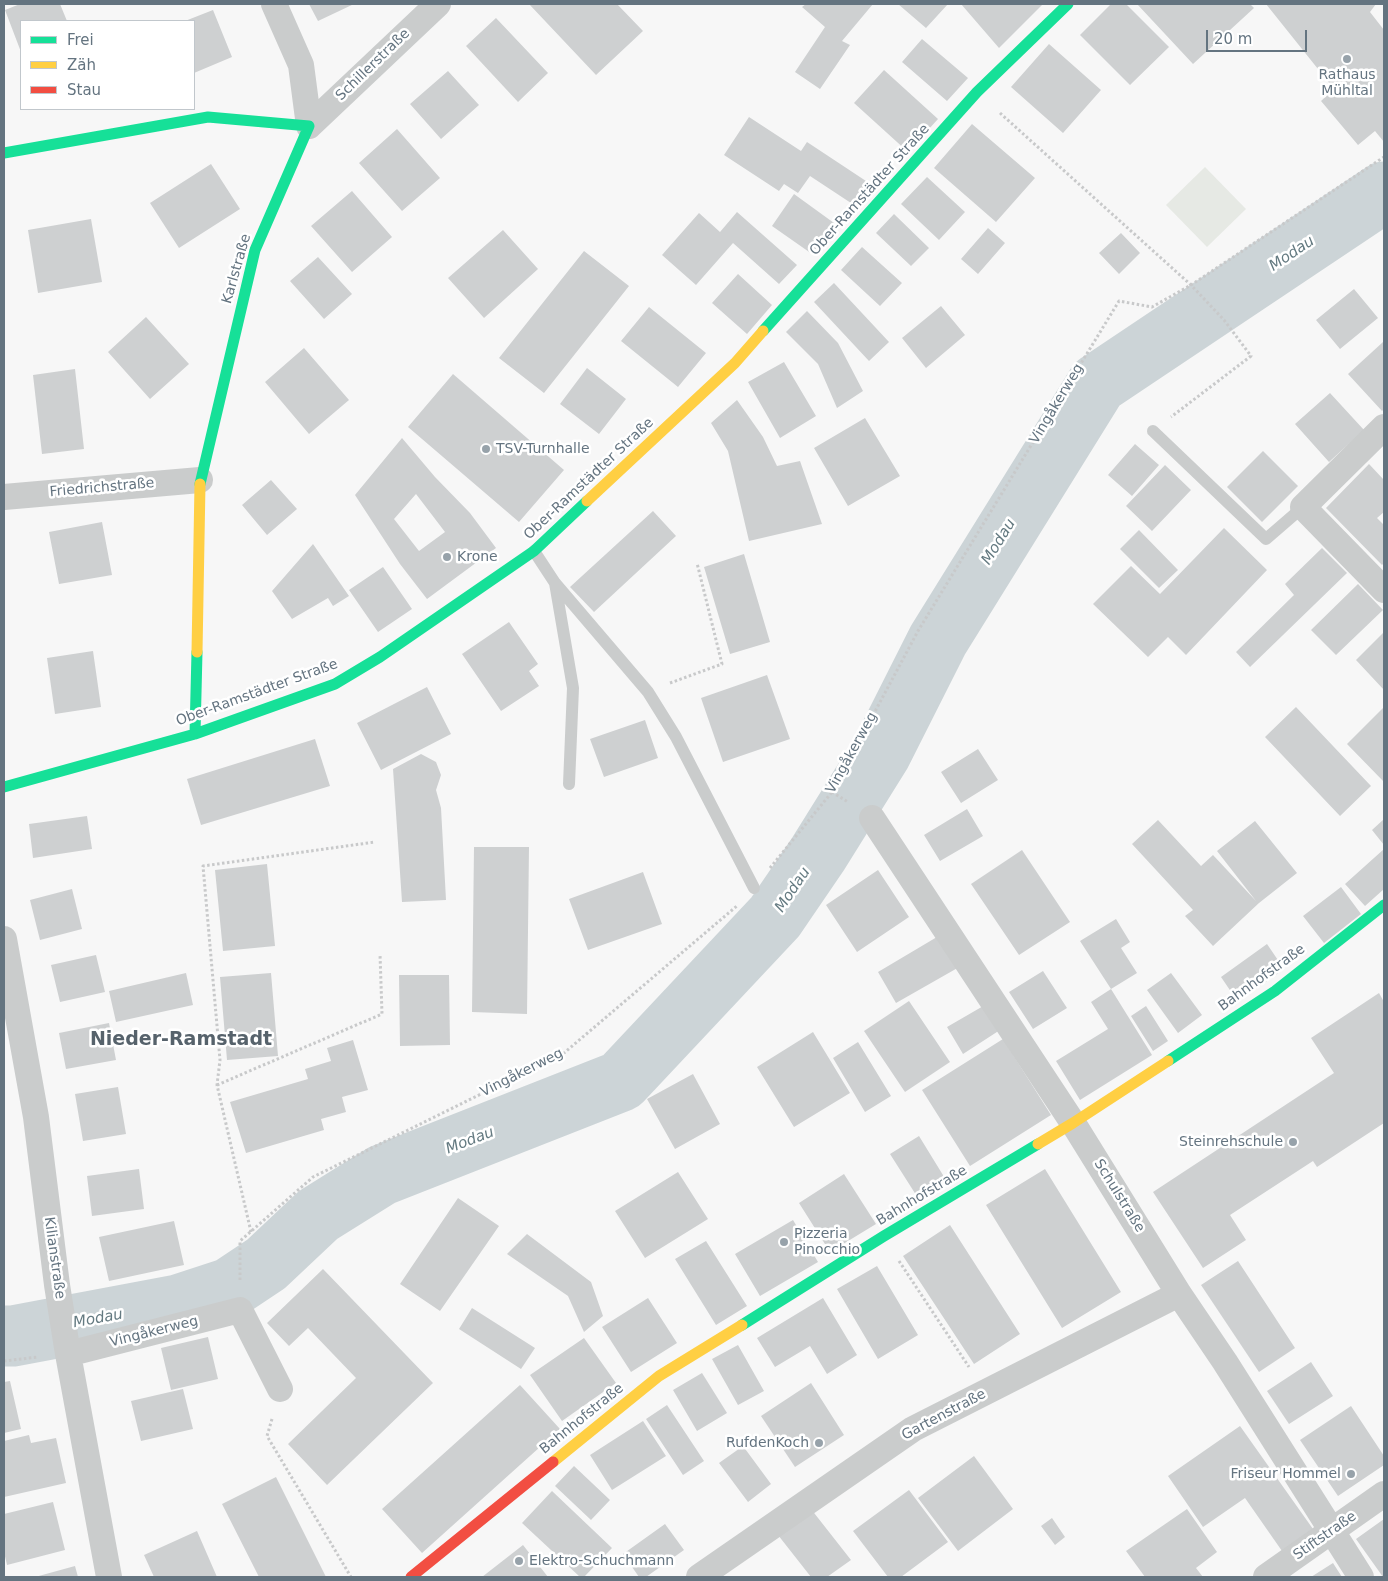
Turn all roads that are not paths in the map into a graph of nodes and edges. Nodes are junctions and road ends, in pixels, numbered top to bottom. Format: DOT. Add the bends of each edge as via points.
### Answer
graph roads {
  1 [pos="274,4"];
  2 [pos="438,4"];
  3 [pos="1068,4"];
  4 [pos="309,126"];
  5 [pos="4,153"];
  6 [pos="1384,427"];
  7 [pos="1153,430"];
  8 [pos="200,480"];
  9 [pos="4,497"];
  10 [pos="1303,508"];
  11 [pos="534,551"];
  12 [pos="555,583"];
  13 [pos="1384,590"];
  14 [pos="195,734"];
  15 [pos="569,784"];
  16 [pos="4,787"];
  17 [pos="872,818"];
  18 [pos="754,888"];
  19 [pos="1384,905"];
  20 [pos="4,939"];
  21 [pos="1073,1123"];
  22 [pos="1179,1294"];
  23 [pos="68,1354"];
  24 [pos="280,1389"];
  25 [pos="1384,1494"];
  26 [pos="1332,1531"];
  27 [pos="109,1577"];
  28 [pos="411,1577"];
  29 [pos="699,1577"];
  30 [pos="1266,1577"];
  31 [pos="1361,1577"];
  1 -- 4 [label="street" via="301,65"];
  2 -- 4 [label="street, Schillerstraße"];
  3 -- 11 [label="street, Ober-Ramstädter Straße" via="977,92 735,363"];
  4 -- 5 [label="street" via="208,117"];
  4 -- 8 [label="street, Karlstraße" via="255,250"];
  6 -- 10 [label="street"];
  7 -- 10 [label="lane" via="1266,539"];
  8 -- 9 [label="street, Friedrichstraße"];
  8 -- 14 [label="street, Karlstraße"];
  10 -- 13 [label="street"];
  11 -- 12 [label="lane"];
  11 -- 14 [label="street, Ober-Ramstädter Straße" via="380,657 335,684"];
  12 -- 15 [label="lane" via="573,688"];
  12 -- 18 [label="lane" via="648,692 676,737"];
  14 -- 16 [label="street, Ober-Ramstädter Straße"];
  17 -- 21 [label="street, Schulstraße"];
  19 -- 21 [label="street, Bahnhofstraße" via="1275,991"];
  20 -- 23 [label="street, Kilianstraße" via="36,1117"];
  21 -- 22 [label="street, Schulstraße"];
  21 -- 28 [label="street, Bahnhofstraße" via="659,1376"];
  22 -- 26 [label="street, Schulstraße"];
  22 -- 29 [label="street, Gartenstraße" via="914,1429"];
  23 -- 24 [label="street, Vingåkerweg" via="240,1310"];
  23 -- 27 [label="street, Kilianstraße"];
  25 -- 26 [label="street, Stiftstraße"];
  26 -- 30 [label="street, Stiftstraße"];
  26 -- 31 [label="street, Schulstraße"];
}
